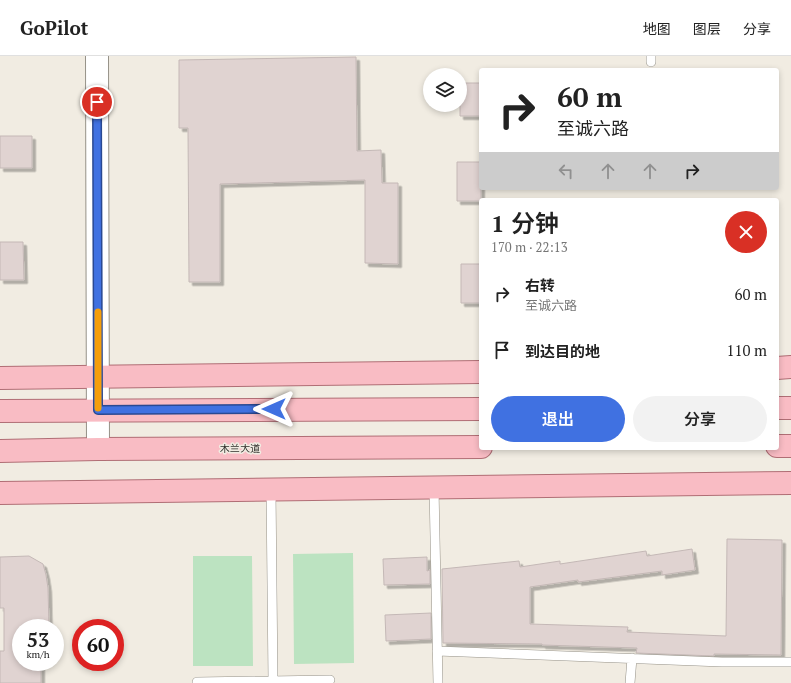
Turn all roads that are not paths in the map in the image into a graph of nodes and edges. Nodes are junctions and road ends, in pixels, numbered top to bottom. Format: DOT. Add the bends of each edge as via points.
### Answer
graph roads {
  1 [pos="97,56"];
  2 [pos="791,367"];
  3 [pos="779,368"];
  4 [pos="479,372"];
  5 [pos="98,377"];
  6 [pos="0,378"];
  7 [pos="779,408"];
  8 [pos="791,408"];
  9 [pos="479,409"];
  10 [pos="98,410"];
  11 [pos="0,411"];
  12 [pos="779,446"];
  13 [pos="791,446"];
  14 [pos="479,447"];
  15 [pos="98,449"];
  16 [pos="0,451"];
  17 [pos="791,483"];
  18 [pos="434,488"];
  19 [pos="271,490"];
  20 [pos="0,493"];
  21 [pos="437,650"];
  22 [pos="632,658"];
  23 [pos="791,662"];
  24 [pos="330,680"];
  25 [pos="273,681"];
  26 [pos="197,682"];
  27 [pos="438,683"];
  28 [pos="630,683"];
  1 -- 5 [label="street"];
  2 -- 3 [label="main road"];
  4 -- 5 [label="main road"];
  5 -- 6 [label="main road"];
  5 -- 10 [label="street"];
  7 -- 8 [label="main road"];
  9 -- 10 [label="main road"];
  10 -- 11 [label="main road"];
  10 -- 15 [label="street"];
  12 -- 13 [label="main road"];
  14 -- 15 [label="main road, 木兰大道"];
  15 -- 16 [label="main road, 木兰大道"];
  17 -- 18 [label="main road"];
  18 -- 19 [label="main road"];
  18 -- 21 [label="lane"];
  19 -- 20 [label="main road"];
  19 -- 25 [label="lane"];
  21 -- 22 [label="lane"];
  21 -- 27 [label="lane"];
  22 -- 23 [label="lane"];
  22 -- 28 [label="lane"];
  24 -- 25 [label="lane"];
  25 -- 26 [label="lane"];
}
